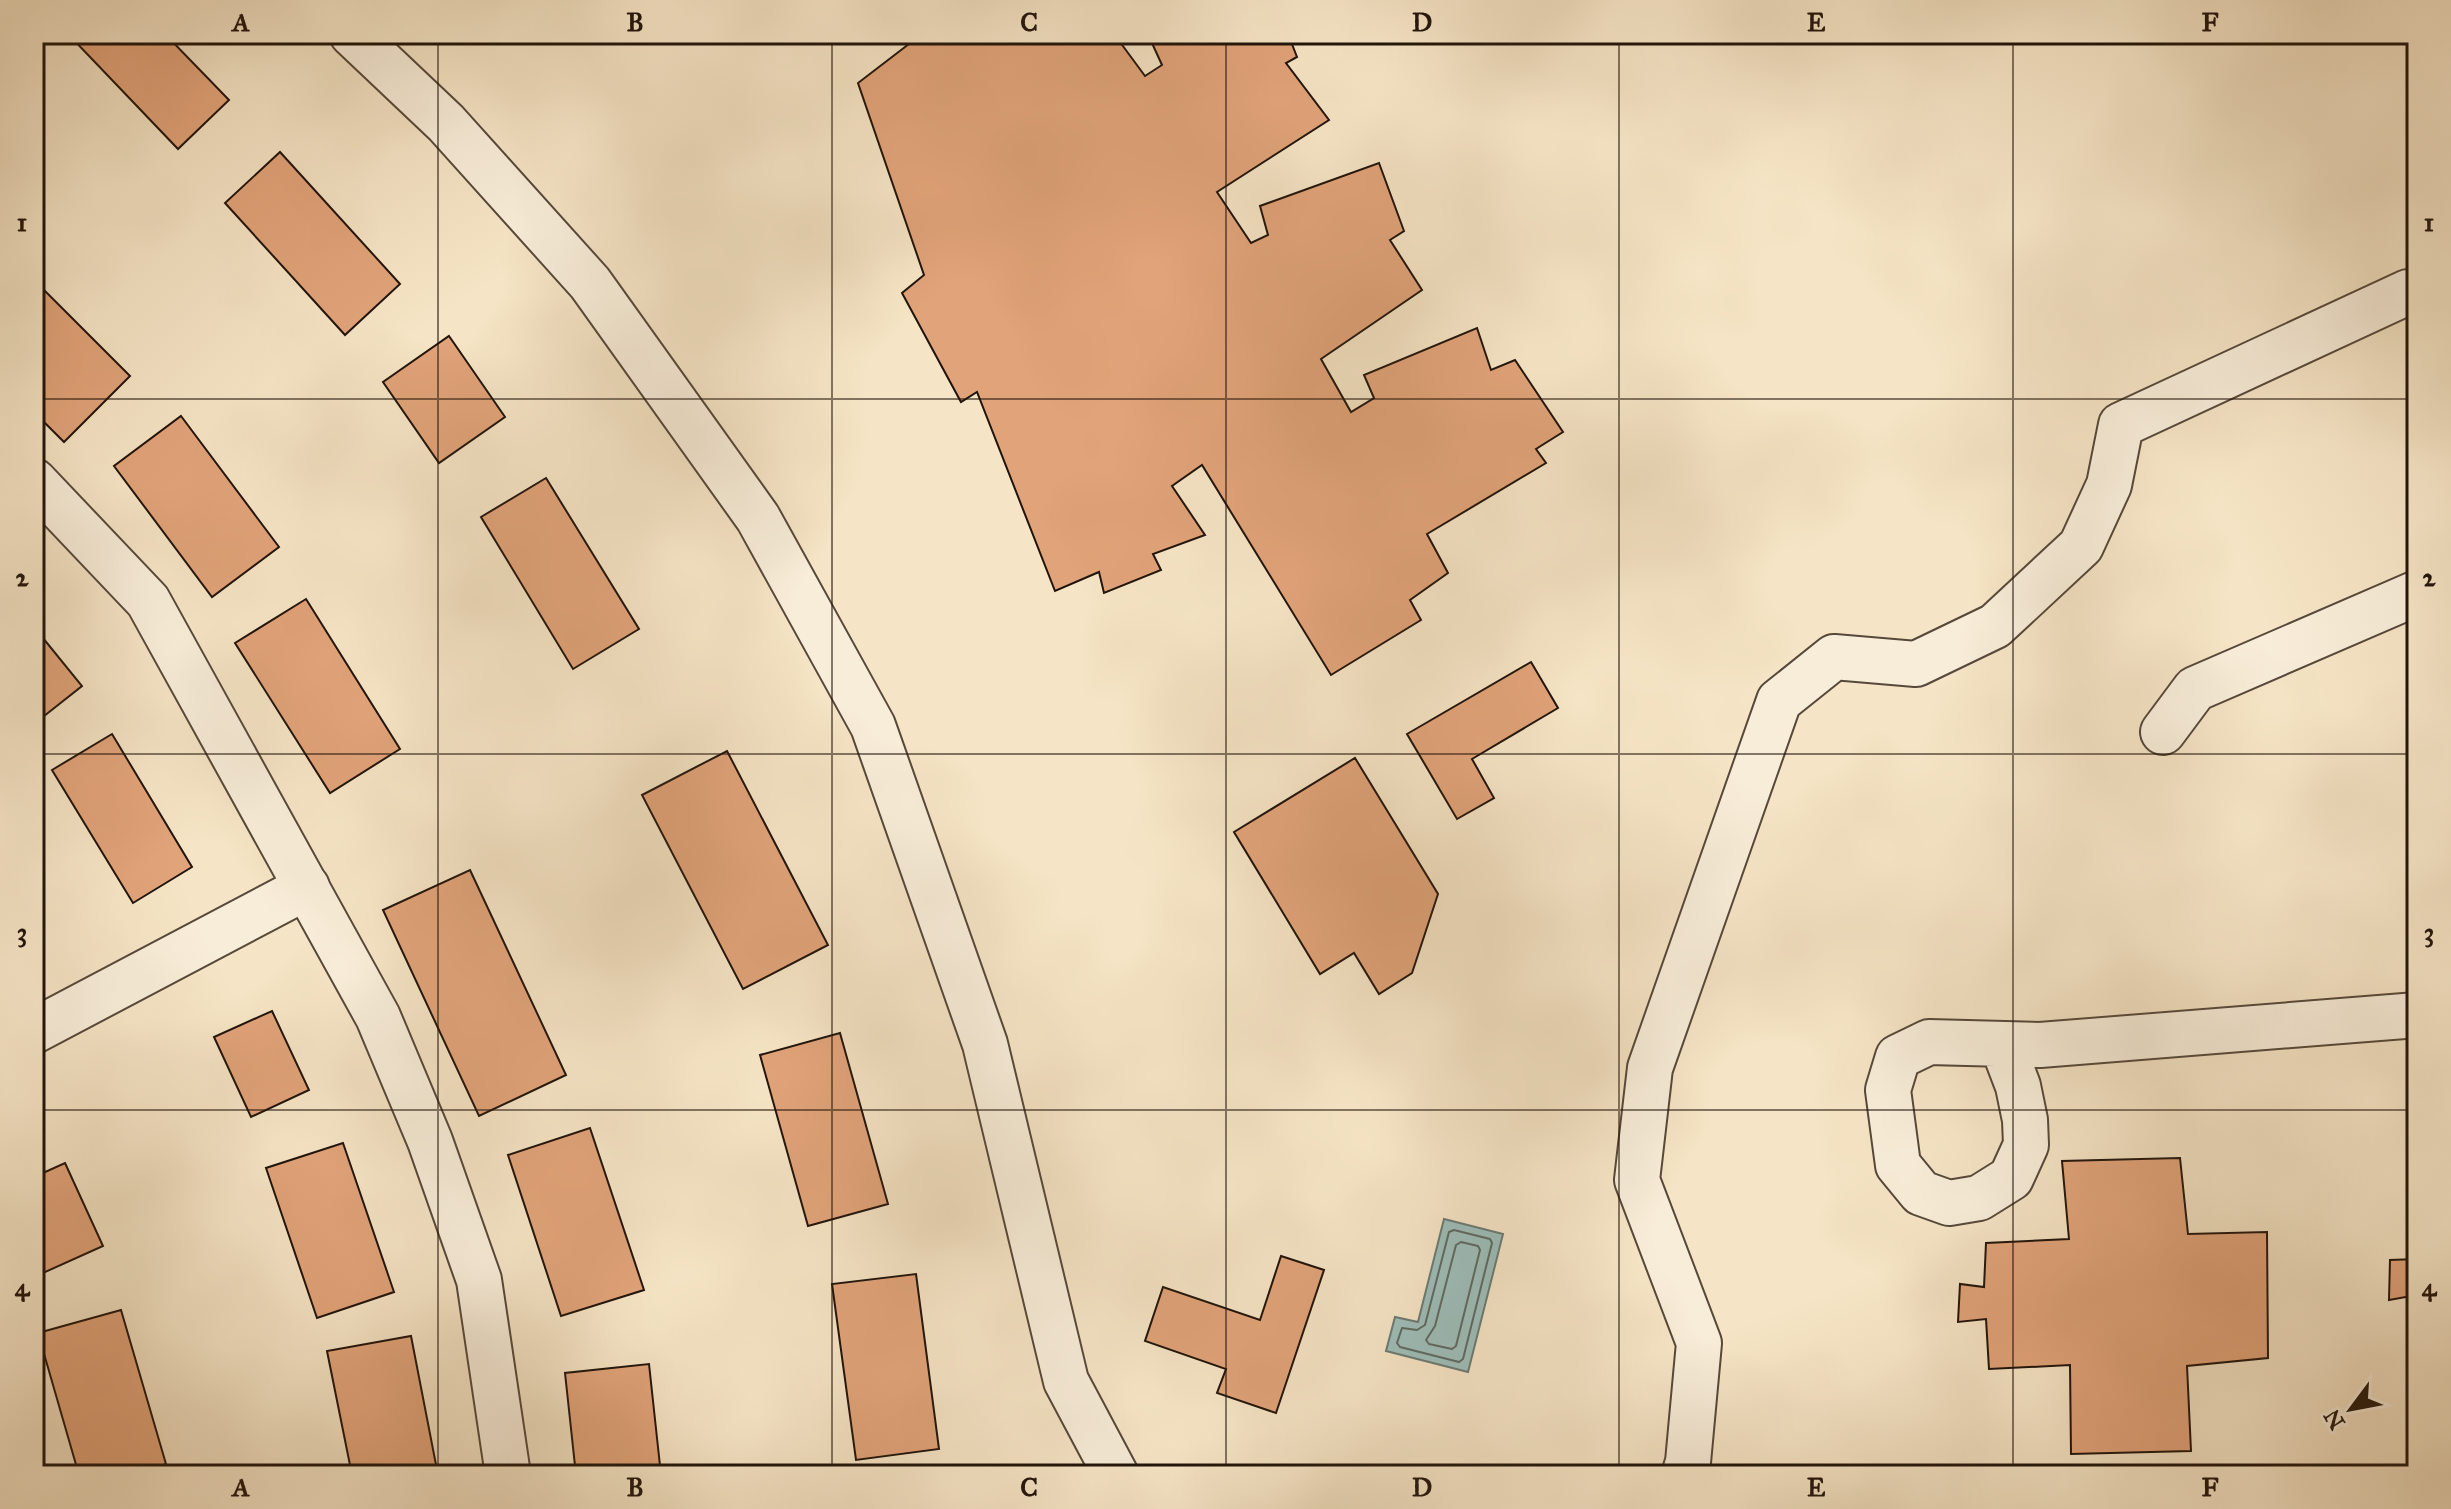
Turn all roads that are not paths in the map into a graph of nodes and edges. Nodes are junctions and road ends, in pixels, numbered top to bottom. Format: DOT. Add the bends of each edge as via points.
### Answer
graph roads {
  1 [pos="352,34"];
  2 [pos="2408,292"];
  3 [pos="34,481"];
  4 [pos="2417,593"];
  5 [pos="2163,732"];
  6 [pos="307,887"];
  7 [pos="2417,1015"];
  8 [pos="34,1031"];
  9 [pos="2002,1044"];
  10 [pos="508,1475"];
  11 [pos="1116,1475"];
  12 [pos="1684,1475"];
  1 -- 11 [label="lane" via="446,123 590,283 758,518 873,726 985,1044 1066,1381"];
  2 -- 12 [label="lane" via="2121,425 2109,485 2081,546 1995,626 1916,664 1834,657 1779,701 1650,1068 1637,1180 1699,1343"];
  3 -- 6 [label="lane" via="148,601"];
  4 -- 5 [label="lane" via="2195,689"];
  6 -- 8 [label="lane"];
  6 -- 10 [label="lane" via="378,1017 430,1141 479,1280"];
  7 -- 9 [label="lane"];
}
